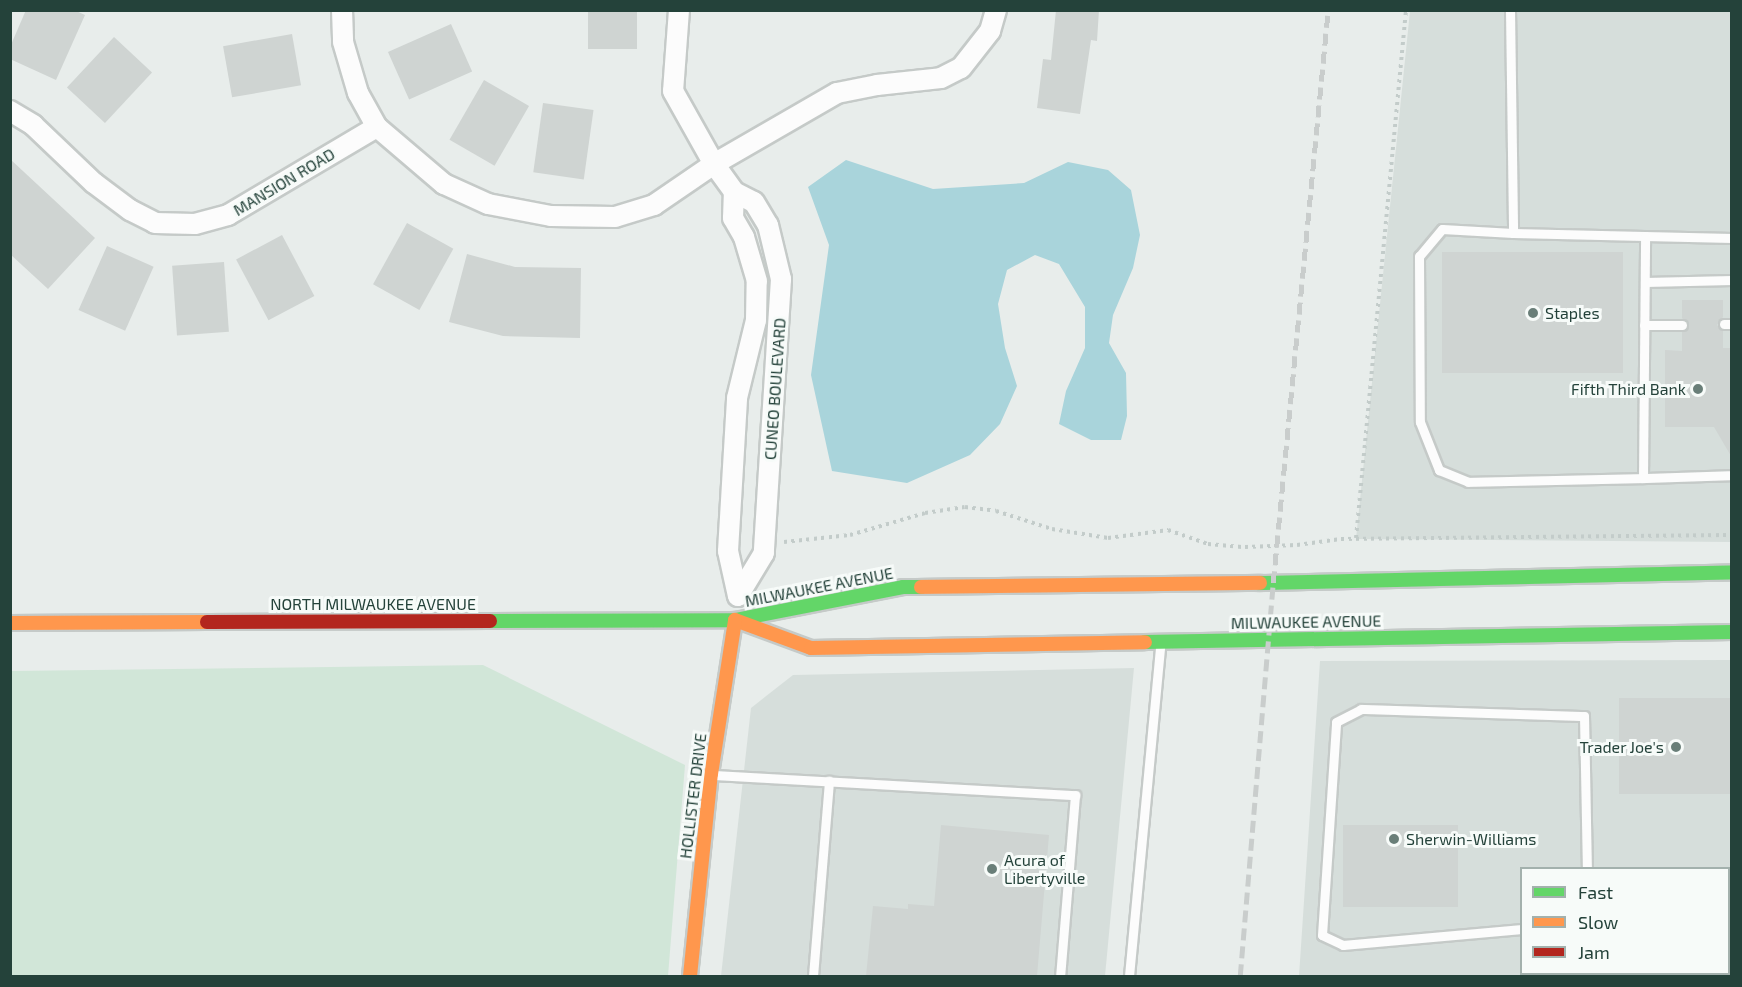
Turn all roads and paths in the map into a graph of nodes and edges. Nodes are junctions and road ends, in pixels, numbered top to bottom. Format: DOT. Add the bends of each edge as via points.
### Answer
graph roads {
  1 [pos="342,10"];
  2 [pos="679,10"];
  3 [pos="996,10"];
  4 [pos="1406,10"];
  5 [pos="1510,10"];
  6 [pos="10,111"];
  7 [pos="377,127"];
  8 [pos="714,164"];
  9 [pos="734,192"];
  10 [pos="1513,233"];
  11 [pos="1646,236"];
  12 [pos="1731,238"];
  13 [pos="1731,280"];
  14 [pos="1645,282"];
  15 [pos="1644,325"];
  16 [pos="1682,325"];
  17 [pos="748,353"];
  18 [pos="777,354"];
  19 [pos="1731,475"];
  20 [pos="1643,478"];
  21 [pos="1731,535"];
  22 [pos="1356,539"];
  23 [pos="792,541"];
  24 [pos="1731,572"];
  25 [pos="738,596"];
  26 [pos="735,621"];
  27 [pos="10,622"];
  28 [pos="1731,632"];
  29 [pos="1160,643"];
  30 [pos="711,774"];
  31 [pos="828,781"];
  32 [pos="1587,867"];
  33 [pos="1520,929"];
  34 [pos="690,976"];
  35 [pos="813,976"];
  36 [pos="1060,976"];
  37 [pos="1129,976"];
  1 -- 7 [label="street" via="343,42 358,93"];
  2 -- 8 [label="street, CUNEO BOULEVARD" via="673,91"];
  3 -- 8 [label="street" via="990,31 961,68 941,78 837,93"];
  4 -- 22 [label="path"];
  5 -- 10 [label="lane"];
  6 -- 7 [label="street, MANSION ROAD" via="33,125 94,183 155,223 195,224 228,215"];
  7 -- 8 [label="street" via="444,184 488,204 551,216 615,217 654,205"];
  8 -- 9 [label="street, CUNEO BOULEVARD"];
  9 -- 17 [label="street, CUNEO BOULEVARD" via="734,218 757,281 756,320"];
  9 -- 18 [label="street, CUNEO BOULEVARD" via="754,202 768,225 781,279"];
  10 -- 11 [label="lane"];
  10 -- 20 [label="lane" via="1442,229 1419,256 1420,422 1439,470 1468,482"];
  11 -- 12 [label="lane"];
  11 -- 14 [label="lane"];
  13 -- 14 [label="lane"];
  14 -- 15 [label="lane"];
  15 -- 16 [label="lane"];
  15 -- 20 [label="lane"];
  17 -- 18 [label="street"];
  17 -- 25 [label="street, CUNEO BOULEVARD" via="737,398 728,551"];
  18 -- 25 [label="street, CUNEO BOULEVARD" via="764,553"];
  19 -- 20 [label="lane"];
  21 -- 22 [label="path"];
  22 -- 23 [label="path" via="1245,547 1208,544 1168,530 1108,538 1052,529 996,511 965,507 925,513 850,535"];
  24 -- 26 [label="main road, MILWAUKEE AVENUE" via="903,587"];
  25 -- 26 [label="street, CUNEO BOULEVARD"];
  26 -- 27 [label="main road, NORTH MILWAUKEE AVENUE"];
  26 -- 29 [label="main road, MILWAUKEE AVENUE" via="810,648"];
  26 -- 30 [label="main road, HOLLISTER DRIVE"];
  28 -- 29 [label="main road, MILWAUKEE AVENUE"];
  29 -- 37 [label="lane"];
  30 -- 31 [label="lane"];
  30 -- 34 [label="main road, HOLLISTER DRIVE"];
  31 -- 35 [label="lane"];
  31 -- 36 [label="lane" via="1076,795"];
  32 -- 33 [label="lane" via="1584,716 1361,709 1336,722 1322,935 1342,945"];
}
